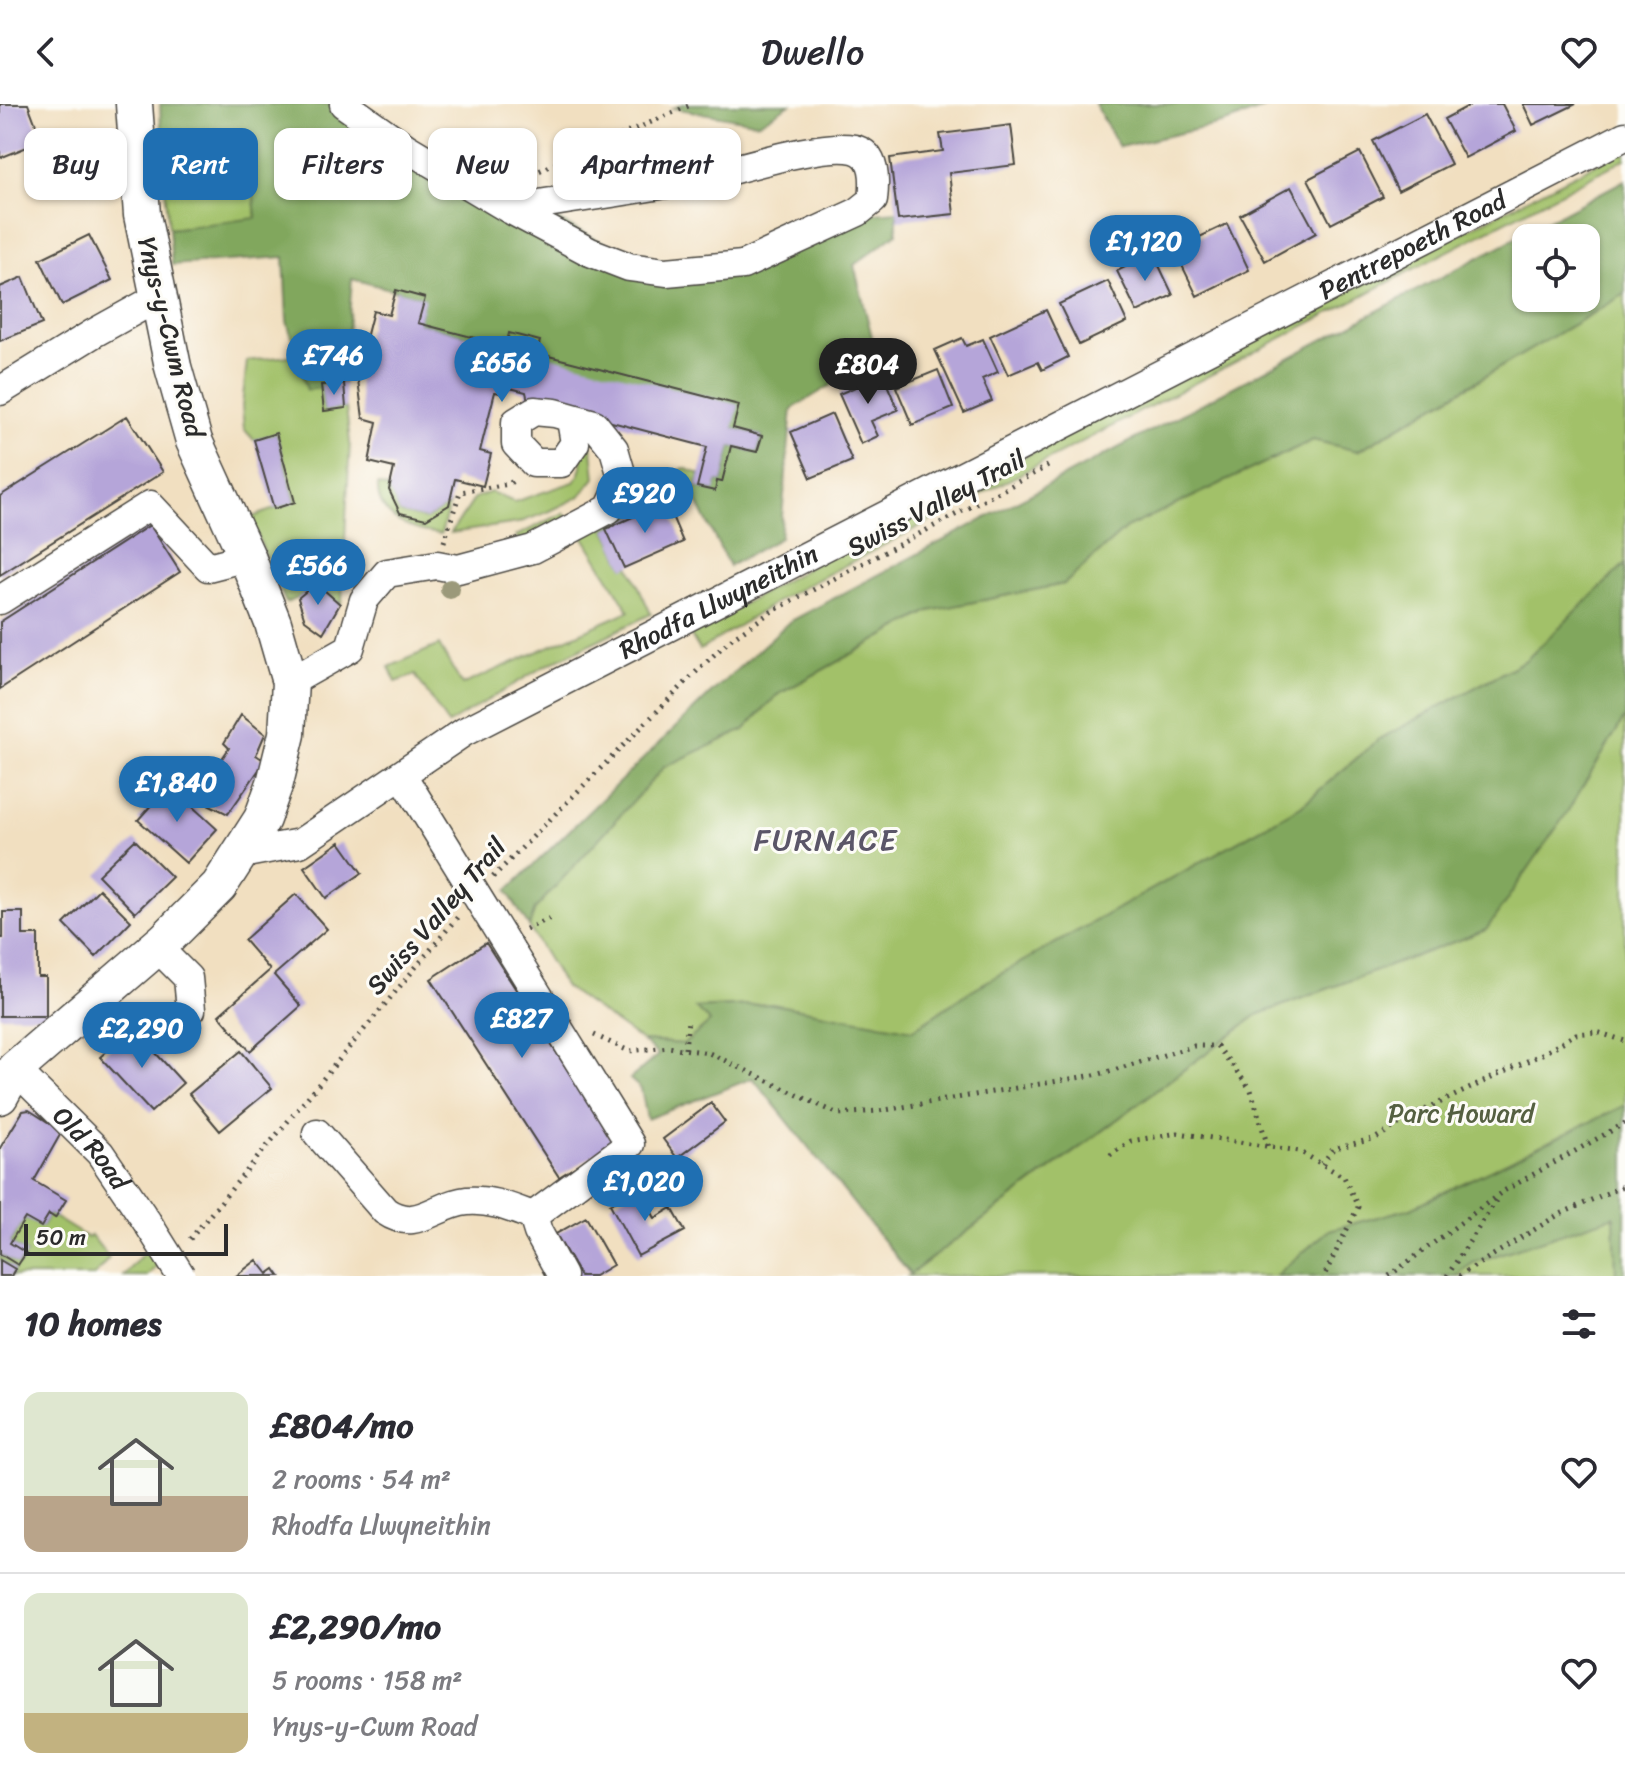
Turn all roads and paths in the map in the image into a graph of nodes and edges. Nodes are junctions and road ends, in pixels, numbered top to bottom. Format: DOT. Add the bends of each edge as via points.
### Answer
graph roads {
  1 [pos="134,104"];
  2 [pos="344,104"];
  3 [pos="693,104"];
  4 [pos="1625,136"];
  5 [pos="428,161"];
  6 [pos="537,172"];
  7 [pos="495,200"];
  8 [pos="509,209"];
  9 [pos="157,298"];
  10 [pos="1201,354"];
  11 [pos="0,391"];
  12 [pos="571,420"];
  13 [pos="1052,464"];
  14 [pos="509,484"];
  15 [pos="247,557"];
  16 [pos="437,565"];
  17 [pos="0,600"];
  18 [pos="290,682"];
  19 [pos="402,775"];
  20 [pos="241,854"];
  21 [pos="476,894"];
  22 [pos="157,947"];
  23 [pos="688,1020"];
  24 [pos="560,1032"];
  25 [pos="170,1033"];
  26 [pos="1625,1041"];
  27 [pos="685,1049"];
  28 [pos="5,1074"];
  29 [pos="1625,1123"];
  30 [pos="317,1133"];
  31 [pos="1268,1147"];
  32 [pos="1110,1155"];
  33 [pos="1322,1164"];
  34 [pos="1625,1185"];
  35 [pos="1502,1192"];
  36 [pos="533,1216"];
  37 [pos="188,1240"];
  38 [pos="181,1276"];
  39 [pos="562,1276"];
  40 [pos="1324,1276"];
  41 [pos="1389,1276"];
  42 [pos="1447,1276"];
  43 [pos="1459,1276"];
  1 -- 9 [label="main road, Ynys-y-Cwm Road" via="142,215"];
  2 -- 5 [label="street"];
  3 -- 6 [label="path"];
  4 -- 10 [label="street, Pentrepoeth Road"];
  7 -- 8 [label="street"];
  8 -- 8 [label="street" via="590,252 629,267 666,272 743,265 815,234 873,200 875,181 871,162 856,149 825,148 700,177"];
  9 -- 11 [label="street"];
  9 -- 15 [label="main road, Ynys-y-Cwm Road" via="194,441"];
  10 -- 19 [label="street, Rhodfa Llwyneithin" via="464,732"];
  12 -- 16 [label="street" via="594,424 614,449 623,480 609,509 533,549 458,569"];
  13 -- 21 [label="path, Swiss Valley Trail" via="771,612 732,638"];
  14 -- 16 [label="path" via="460,492"];
  15 -- 17 [label="street" via="208,567 150,505"];
  15 -- 18 [label="main road, Ynys-y-Cwm Road"];
  16 -- 18 [label="street" via="387,573 364,600 350,648"];
  18 -- 20 [label="main road, Ynys-y-Cwm Road" via="287,734 275,783"];
  19 -- 20 [label="street, Rhodfa Llwyneithin" via="300,843"];
  19 -- 21 [label="street"];
  20 -- 22 [label="main road, Ynys-y-Cwm Road" via="219,886"];
  21 -- 24 [label="street"];
  21 -- 37 [label="path, Swiss Valley Trail"];
  22 -- 25 [label="street" via="188,978 191,1010"];
  22 -- 28 [label="main road, Ynys-y-Cwm Road"];
  23 -- 27 [label="path"];
  24 -- 27 [label="path" via="596,1036 629,1051"];
  24 -- 36 [label="street" via="597,1075 630,1144"];
  26 -- 33 [label="path" via="1597,1032 1576,1034 1376,1138 1333,1149"];
  27 -- 31 [label="path" via="709,1053 838,1114 1100,1074 1194,1046 1217,1046 1251,1090"];
  28 -- 38 [label="street, Old Road, bridge" via="100,1153"];
  29 -- 35 [label="path"];
  30 -- 36 [label="street" via="398,1220 463,1201 492,1201"];
  31 -- 32 [label="path" via="1178,1133 1131,1141"];
  31 -- 33 [label="path" via="1299,1151"];
  33 -- 40 [label="path" via="1344,1177 1358,1207"];
  34 -- 43 [label="path" via="1558,1215"];
  35 -- 41 [label="path"];
  35 -- 42 [label="path"];
  36 -- 39 [label="street"];
}
